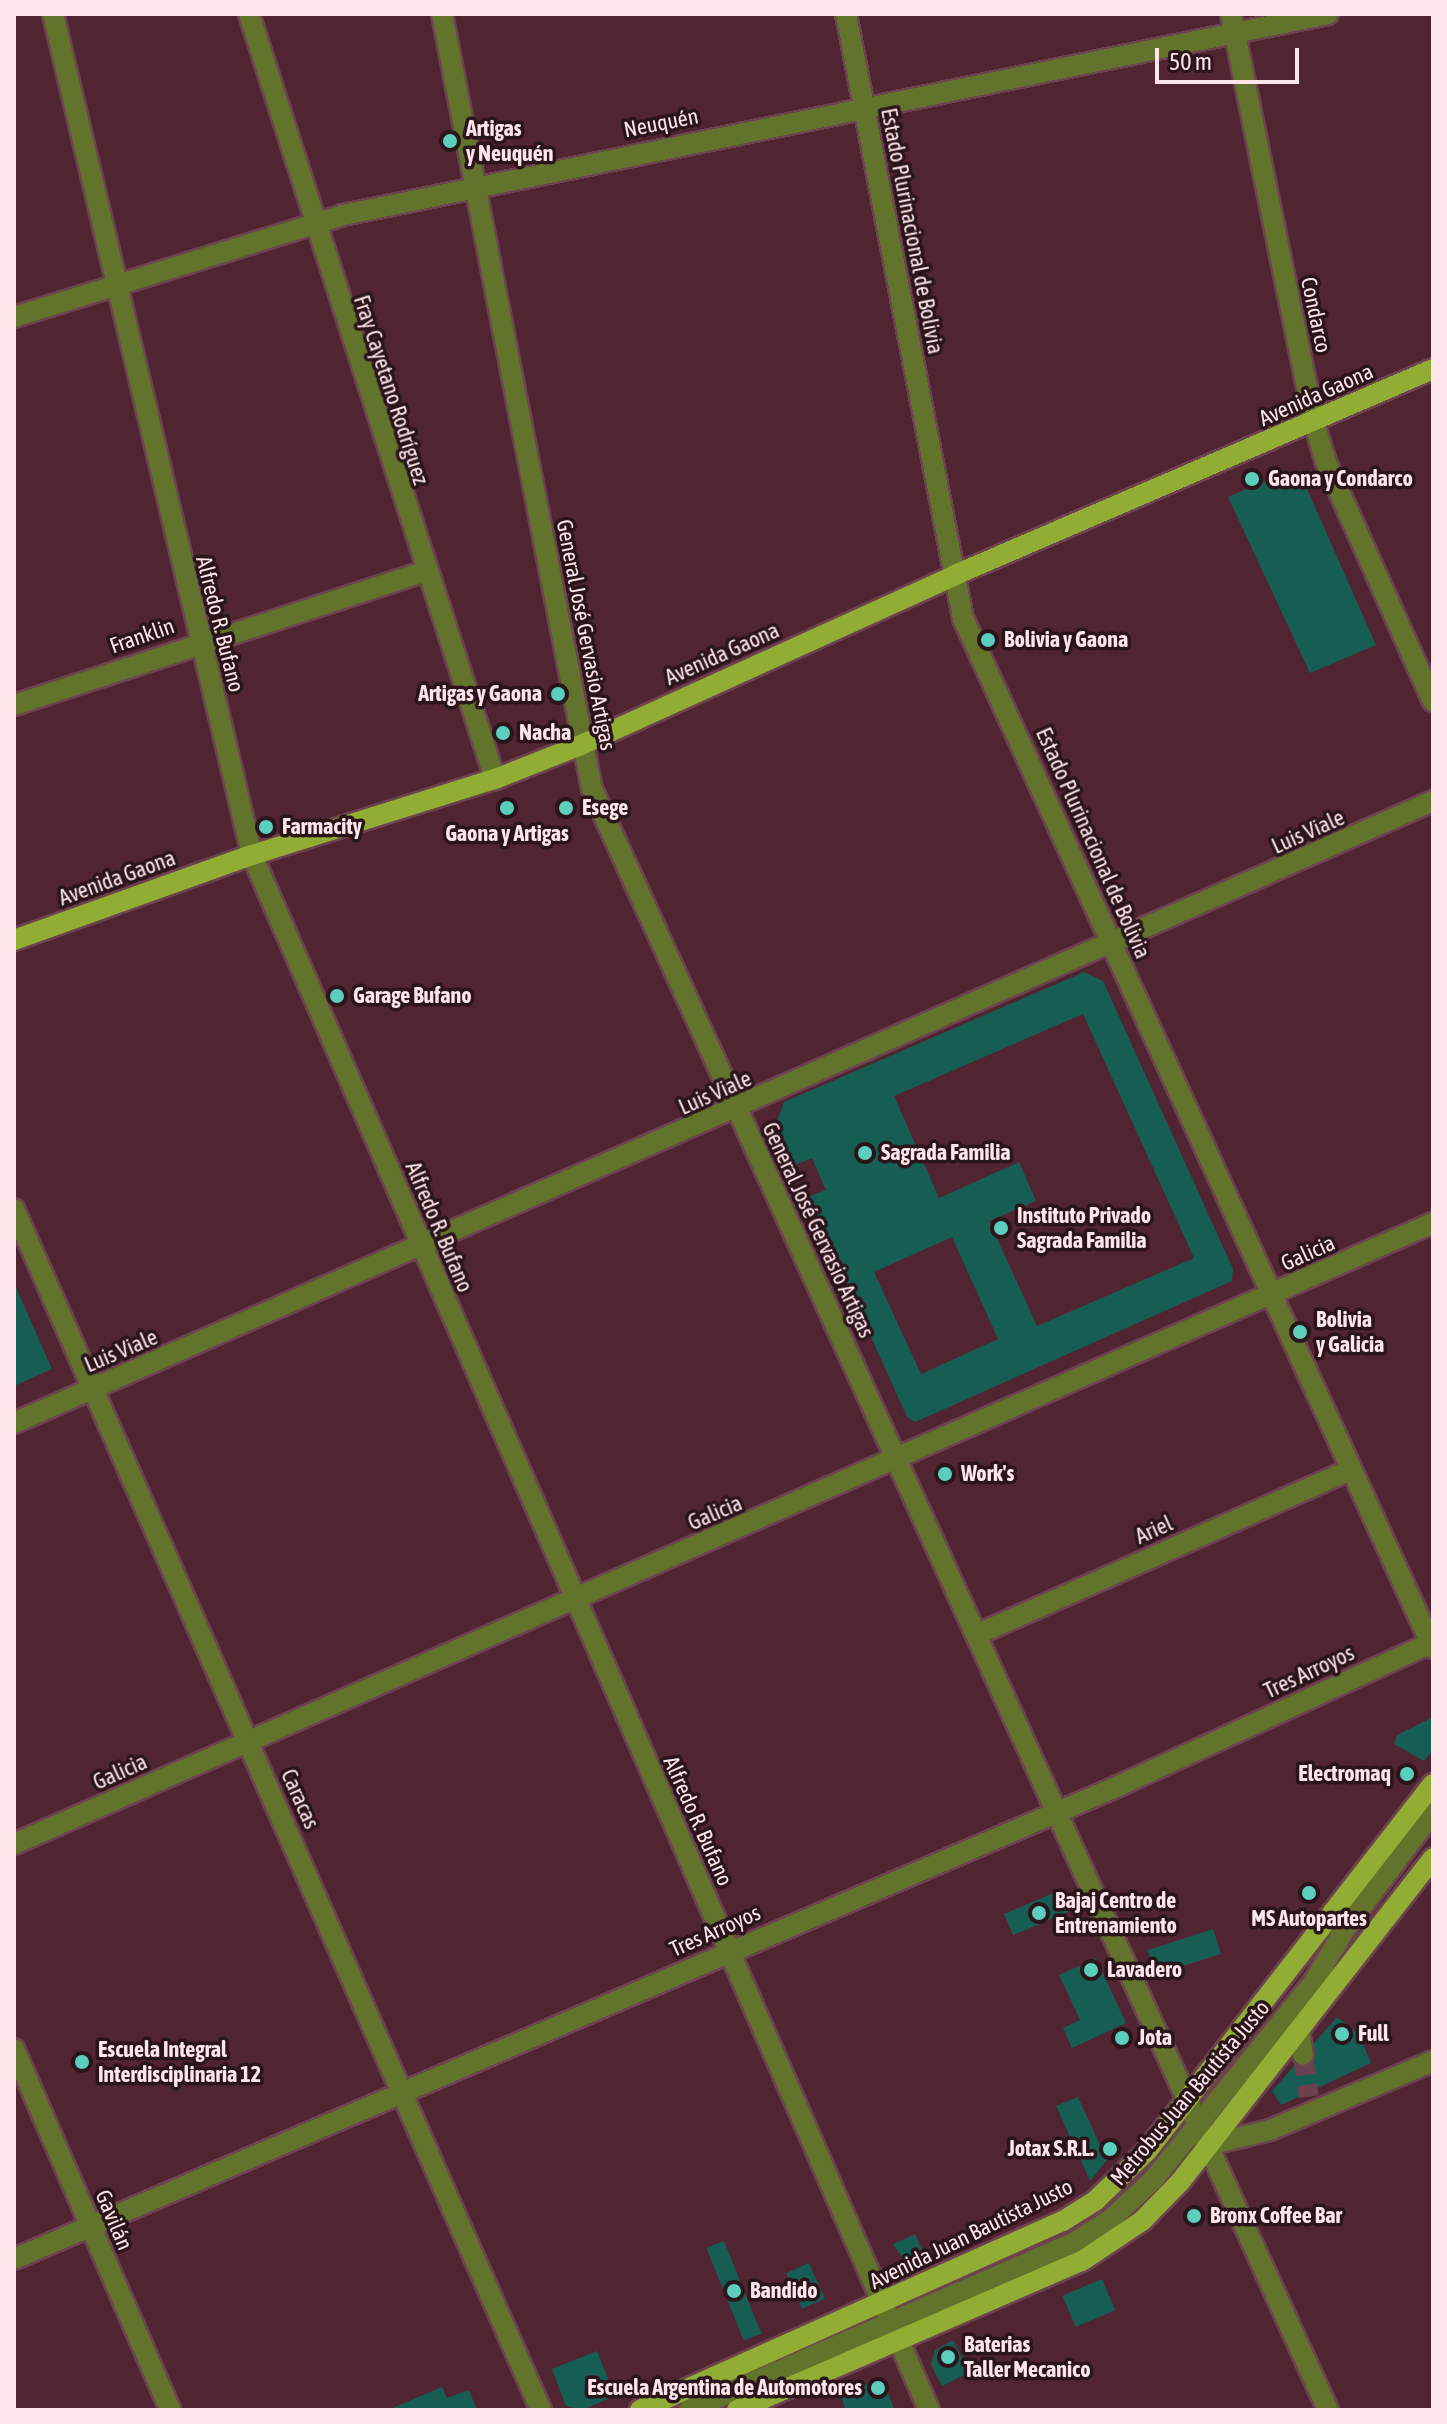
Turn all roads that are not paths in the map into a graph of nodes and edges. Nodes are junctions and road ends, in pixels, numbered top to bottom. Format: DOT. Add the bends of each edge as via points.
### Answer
graph roads {
  1 [pos="53,14"];
  2 [pos="249,14"];
  3 [pos="442,14"];
  4 [pos="846,14"];
  5 [pos="1328,14"];
  6 [pos="1232,23"];
  7 [pos="864,106"];
  8 [pos="477,185"];
  9 [pos="315,225"];
  10 [pos="117,289"];
  11 [pos="14,317"];
  12 [pos="1433,369"];
  13 [pos="1314,423"];
  14 [pos="424,572"];
  15 [pos="955,575"];
  16 [pos="199,642"];
  17 [pos="1433,701"];
  18 [pos="14,705"];
  19 [pos="581,745"];
  20 [pos="495,779"];
  21 [pos="1433,801"];
  22 [pos="252,855"];
  23 [pos="14,940"];
  24 [pos="1114,945"];
  25 [pos="736,1110"];
  26 [pos="14,1209"];
  27 [pos="1433,1223"];
  28 [pos="421,1247"];
  29 [pos="1271,1295"];
  30 [pos="92,1389"];
  31 [pos="14,1423"];
  32 [pos="899,1460"];
  33 [pos="1349,1470"];
  34 [pos="574,1598"];
  35 [pos="978,1634"];
  36 [pos="1432,1644"];
  37 [pos="248,1742"];
  38 [pos="1433,1784"];
  39 [pos="1056,1811"];
  40 [pos="1433,1812"];
  41 [pos="14,1844"];
  42 [pos="1433,1858"];
  43 [pos="729,1952"];
  44 [pos="1299,2030"];
  45 [pos="14,2049"];
  46 [pos="1303,2055"];
  47 [pos="1433,2061"];
  48 [pos="403,2095"];
  49 [pos="1187,2098"];
  50 [pos="1198,2122"];
  51 [pos="1208,2145"];
  52 [pos="90,2226"];
  53 [pos="14,2259"];
  54 [pos="891,2322"];
  55 [pos="170,2410"];
  56 [pos="541,2410"];
  57 [pos="640,2410"];
  58 [pos="689,2410"];
  59 [pos="737,2410"];
  60 [pos="929,2410"];
  61 [pos="1328,2410"];
  1 -- 10 [label="street, Alfredo R. Bufano"];
  2 -- 9 [label="street, Fray Cayetano Rodríguez"];
  3 -- 8 [label="street, General José Gervasio Artigas"];
  4 -- 7 [label="street, Estado Plurinacional de Bolivia"];
  5 -- 6 [label="street, Neuquén"];
  6 -- 7 [label="street, Neuquén"];
  6 -- 13 [label="street, Condarco"];
  7 -- 8 [label="street, Neuquén"];
  7 -- 15 [label="street, Estado Plurinacional de Bolivia"];
  8 -- 9 [label="street, Neuquén"];
  8 -- 19 [label="street, General José Gervasio Artigas"];
  9 -- 10 [label="street, Neuquén"];
  9 -- 14 [label="street, Fray Cayetano Rodríguez"];
  10 -- 11 [label="street, Neuquén"];
  10 -- 16 [label="street, Alfredo R. Bufano"];
  12 -- 13 [label="main road, Avenida Gaona"];
  13 -- 15 [label="main road, Avenida Gaona"];
  13 -- 17 [label="street, Condarco" via="1325,460"];
  14 -- 16 [label="street, Franklin"];
  14 -- 20 [label="street, Fray Cayetano Rodríguez"];
  15 -- 19 [label="main road, Avenida Gaona"];
  15 -- 24 [label="street, Estado Plurinacional de Bolivia" via="963,618"];
  16 -- 18 [label="street, Franklin"];
  16 -- 22 [label="street, Alfredo R. Bufano"];
  19 -- 20 [label="main road, Avenida Gaona"];
  19 -- 25 [label="street, General José Gervasio Artigas" via="592,789"];
  20 -- 22 [label="main road, Avenida Gaona"];
  21 -- 24 [label="street, Luis Viale"];
  22 -- 23 [label="main road, Avenida Gaona"];
  22 -- 28 [label="street, Alfredo R. Bufano"];
  24 -- 25 [label="street, Luis Viale"];
  24 -- 29 [label="street, Estado Plurinacional de Bolivia"];
  25 -- 28 [label="street, Luis Viale"];
  25 -- 32 [label="street, General José Gervasio Artigas"];
  26 -- 30 [label="street, Caracas"];
  27 -- 29 [label="street, Galicia"];
  28 -- 30 [label="street, Luis Viale"];
  28 -- 34 [label="street, Alfredo R. Bufano"];
  29 -- 32 [label="street, Galicia"];
  29 -- 33 [label="street, Estado Plurinacional de Bolivia"];
  30 -- 31 [label="street, Luis Viale"];
  30 -- 37 [label="street, Caracas"];
  32 -- 34 [label="street, Galicia"];
  32 -- 35 [label="street, General José Gervasio Artigas"];
  33 -- 35 [label="street, Ariel"];
  33 -- 36 [label="street, Estado Plurinacional de Bolivia"];
  34 -- 37 [label="street, Galicia"];
  34 -- 43 [label="street, Alfredo R. Bufano"];
  35 -- 39 [label="street, General José Gervasio Artigas"];
  36 -- 39 [label="street, Tres Arroyos"];
  37 -- 41 [label="street, Galicia"];
  37 -- 48 [label="street, Caracas"];
  38 -- 49 [label="main road, Avenida Juan Bautista Justo"];
  39 -- 43 [label="street, Tres Arroyos"];
  39 -- 49 [label="street, General José Gervasio Artigas"];
  40 -- 50 [label="street, Metrobus Juan Bautista Justo" via="1345,1929 1313,1983"];
  42 -- 44 [label="main road, Avenida Juan Bautista Justo"];
  43 -- 48 [label="street, Tres Arroyos"];
  43 -- 54 [label="street, Alfredo R. Bufano"];
  44 -- 46 [label="street"];
  44 -- 51 [label="main road, Avenida Juan Bautista Justo"];
  45 -- 52 [label="street, Gavilán"];
  47 -- 51 [label="street" via="1310,2105 1270,2130"];
  48 -- 52 [label="street, Tres Arroyos"];
  48 -- 56 [label="street, Caracas"];
  49 -- 50 [label="street, General José Gervasio Artigas"];
  49 -- 54 [label="main road, Avenida Juan Bautista Justo" via="1147,2151 1096,2200"];
  50 -- 51 [label="street, General José Gervasio Artigas"];
  50 -- 54 [label="street, Metrobus Juan Bautista Justo" via="1153,2180 1111,2219 1075,2242"];
  51 -- 54 [label="main road, Avenida Juan Bautista Justo" via="1166,2198 1113,2242"];
  51 -- 61 [label="street, General José Gervasio Artigas"];
  52 -- 53 [label="street, Tres Arroyos"];
  52 -- 55 [label="street, Gavilán"];
  54 -- 57 [label="main road, Avenida Juan Bautista Justo"];
  54 -- 58 [label="street, Metrobus Juan Bautista Justo"];
  54 -- 59 [label="main road, Avenida Juan Bautista Justo"];
  54 -- 60 [label="street, Alfredo R. Bufano"];
}
